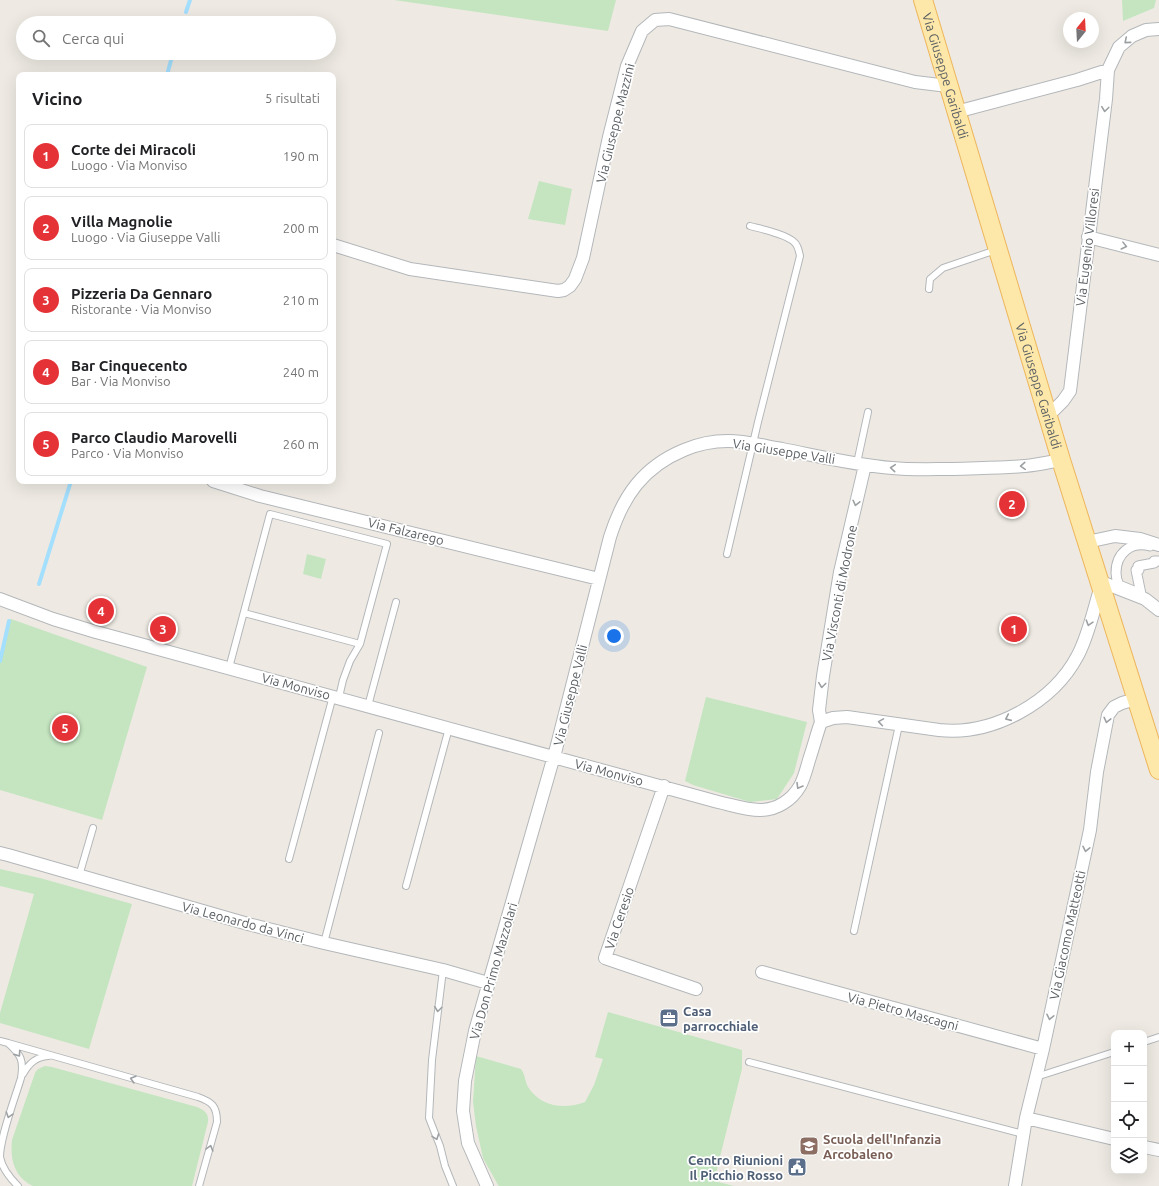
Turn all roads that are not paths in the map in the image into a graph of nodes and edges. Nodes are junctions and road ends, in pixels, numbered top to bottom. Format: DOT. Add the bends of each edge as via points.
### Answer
graph roads {
  1 [pos="923,0"];
  2 [pos="1159,29"];
  3 [pos="1108,70"];
  4 [pos="948,86"];
  5 [pos="956,112"];
  6 [pos="750,226"];
  7 [pos="1088,237"];
  8 [pos="336,246"];
  9 [pos="997,250"];
  10 [pos="1159,255"];
  11 [pos="929,289"];
  12 [pos="868,412"];
  13 [pos="1048,416"];
  14 [pos="753,444"];
  15 [pos="1061,460"];
  16 [pos="861,464"];
  17 [pos="222,484"];
  18 [pos="1088,542"];
  19 [pos="1159,545"];
  20 [pos="1159,549"];
  21 [pos="727,554"];
  22 [pos="1159,561"];
  23 [pos="599,578"];
  24 [pos="1100,583"];
  25 [pos="0,599"];
  26 [pos="396,602"];
  27 [pos="1159,610"];
  28 [pos="244,613"];
  29 [pos="360,644"];
  30 [pos="229,668"];
  31 [pos="336,697"];
  32 [pos="1136,699"];
  33 [pos="368,706"];
  34 [pos="821,722"];
  35 [pos="899,725"];
  36 [pos="449,728"];
  37 [pos="379,733"];
  38 [pos="554,756"];
  39 [pos="1159,770"];
  40 [pos="664,786"];
  41 [pos="93,828"];
  42 [pos="0,853"];
  43 [pos="289,859"];
  44 [pos="79,876"];
  45 [pos="406,886"];
  46 [pos="854,931"];
  47 [pos="324,943"];
  48 [pos="442,970"];
  49 [pos="762,972"];
  50 [pos="488,983"];
  51 [pos="696,989"];
  52 [pos="1159,1037"];
  53 [pos="0,1041"];
  54 [pos="1147,1041"];
  55 [pos="8,1043"];
  56 [pos="1043,1049"];
  57 [pos="1111,1053"];
  58 [pos="54,1056"];
  59 [pos="749,1062"];
  60 [pos="1036,1077"];
  61 [pos="21,1078"];
  62 [pos="1026,1118"];
  63 [pos="1023,1134"];
  64 [pos="1111,1138"];
  65 [pos="1147,1147"];
  66 [pos="1159,1150"];
  67 [pos="18,1186"];
  68 [pos="199,1186"];
  69 [pos="453,1186"];
  70 [pos="487,1186"];
  71 [pos="1015,1186"];
  1 -- 4 [label="main road, Via Giuseppe Garibaldi"];
  2 -- 3 [label="street, Via Eugenio Villoresi, one-way" via="1146,30 1132,36 1119,47"];
  3 -- 5 [label="street"];
  3 -- 7 [label="street, Via Eugenio Villoresi, one-way"];
  4 -- 5 [label="main road, Via Giuseppe Garibaldi"];
  4 -- 8 [label="street, Via Giuseppe Mazzini" via="915,82 669,19 655,20 642,31 628,66 612,125 583,258 570,286 558,291 410,270"];
  5 -- 9 [label="main road, Via Giuseppe Garibaldi"];
  6 -- 14 [label="lane" via="788,237 795,242 800,256"];
  7 -- 10 [label="street, one-way"];
  7 -- 13 [label="street, Via Eugenio Villoresi" via="1070,391 1063,402"];
  9 -- 11 [label="lane" via="943,268 930,278"];
  9 -- 13 [label="main road, Via Giuseppe Garibaldi"];
  12 -- 16 [label="lane"];
  13 -- 15 [label="main road, Via Giuseppe Garibaldi"];
  14 -- 16 [label="street, Via Giuseppe Valli"];
  14 -- 21 [label="lane"];
  14 -- 23 [label="street, Via Giuseppe Valli" via="728,441 696,446 671,456 647,472 621,508 610,536"];
  15 -- 16 [label="street, Via Giuseppe Valli, one-way" via="1027,466 918,470"];
  15 -- 18 [label="main road, Via Giuseppe Garibaldi"];
  16 -- 34 [label="street, Via Visconti di Modrone, one-way" via="823,676 819,710"];
  17 -- 23 [label="street, Via Falzarego" via="260,496"];
  18 -- 19 [label="street" via="1116,536"];
  18 -- 24 [label="main road, Via Giuseppe Garibaldi"];
  20 -- 22 [label="street" via="1145,545 1126,549 1116,566 1119,585 1141,594 1136,570 1139,570 1138,566"];
  23 -- 38 [label="street, Via Giuseppe Valli"];
  24 -- 27 [label="street" via="1145,598"];
  24 -- 32 [label="main road, Via Giuseppe Garibaldi"];
  24 -- 35 [label="street, one-way" via="1082,647 1074,662 1052,690 1028,708 994,724 966,731"];
  25 -- 30 [label="street, Via Monviso" via="53,619"];
  26 -- 33 [label="lane"];
  28 -- 29 [label="lane"];
  28 -- 29 [label="lane" via="270,514 386,544"];
  28 -- 30 [label="lane"];
  29 -- 31 [label="lane" via="350,661"];
  30 -- 31 [label="street, Via Monviso"];
  31 -- 33 [label="street, Via Monviso"];
  31 -- 43 [label="lane"];
  32 -- 39 [label="main road, Via Giuseppe Garibaldi"];
  32 -- 56 [label="street, Via Giacomo Matteotti, one-way" via="1114,707 1108,715 1096,772 1090,830"];
  33 -- 36 [label="street, Via Monviso"];
  35 -- 34 [label="street, one-way" via="847,717"];
  34 -- 40 [label="street, Via Monviso, one-way" via="800,786 782,805 760,810 741,808"];
  35 -- 46 [label="lane"];
  36 -- 38 [label="street, Via Monviso"];
  36 -- 45 [label="lane"];
  37 -- 47 [label="lane"];
  38 -- 40 [label="street, Via Monviso"];
  38 -- 50 [label="street, Via Don Primo Mazzolari"];
  40 -- 51 [label="street, Via Ceresio" via="606,958"];
  41 -- 44 [label="lane"];
  42 -- 44 [label="street, Via Leonardo da Vinci"];
  44 -- 47 [label="street, Via Leonardo da Vinci"];
  47 -- 48 [label="street, Via Leonardo da Vinci"];
  48 -- 50 [label="street, Via Leonardo da Vinci"];
  48 -- 69 [label="lane, one-way" via="432,1060 429,1118"];
  49 -- 56 [label="street, Via Pietro Mascagni"];
  50 -- 70 [label="street, Via Don Primo Mazzolari" via="467,1068 463,1111 468,1143"];
  52 -- 54 [label="lane"];
  53 -- 55 [label="lane"];
  55 -- 58 [label="lane"];
  55 -- 61 [label="lane, one-way" via="22,1058"];
  56 -- 60 [label="street, Via Giacomo Matteotti"];
  57 -- 60 [label="lane"];
  58 -- 61 [label="lane" via="32,1061"];
  68 -- 58 [label="lane, one-way" via="217,1122 217,1113 212,1104 198,1097"];
  59 -- 63 [label="lane"];
  60 -- 62 [label="street, Via Giacomo Matteotti"];
  61 -- 67 [label="lane, one-way" via="0,1151 6,1171"];
  62 -- 63 [label="street, Via Giacomo Matteotti"];
  62 -- 64 [label="street"];
  63 -- 71 [label="street, Via Giacomo Matteotti"];
  65 -- 66 [label="street"];
}
